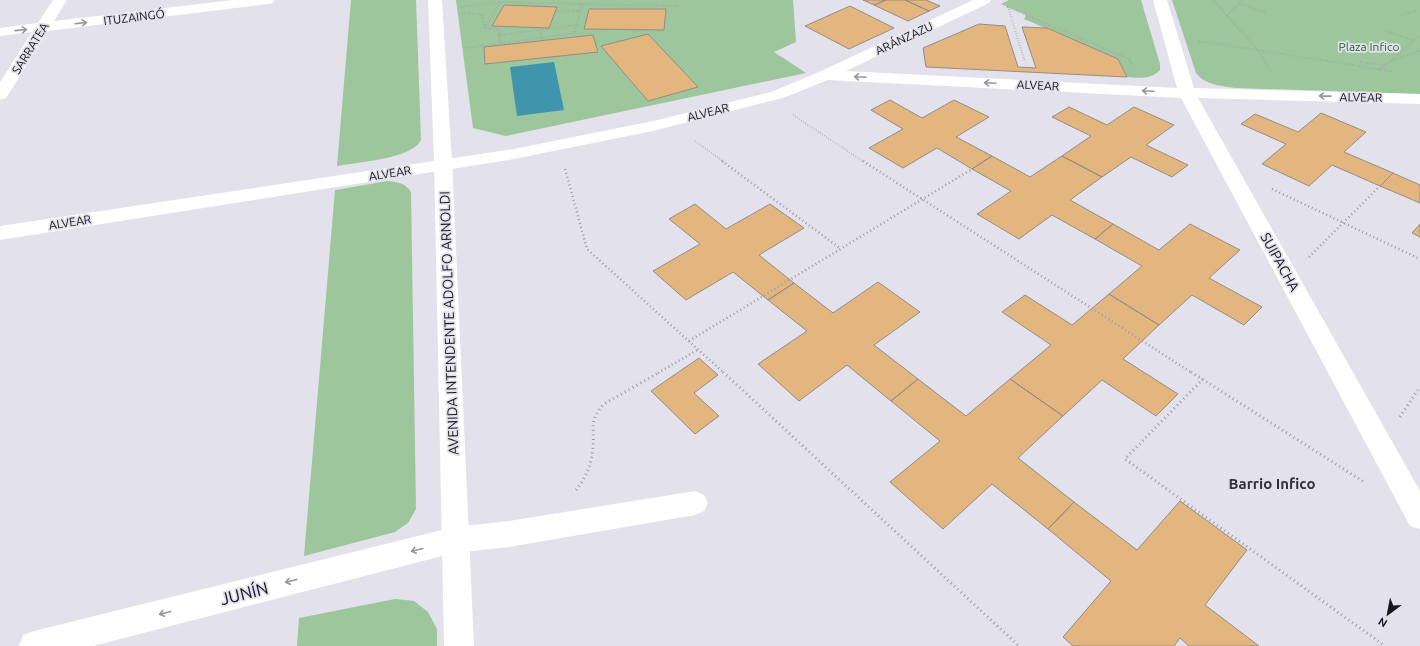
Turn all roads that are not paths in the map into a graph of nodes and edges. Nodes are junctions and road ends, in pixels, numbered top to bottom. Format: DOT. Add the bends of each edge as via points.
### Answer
graph roads {
  1 [pos="60,0"];
  2 [pos="268,0"];
  3 [pos="984,0"];
  4 [pos="1160,0"];
  5 [pos="436,7"];
  6 [pos="43,28"];
  7 [pos="0,32"];
  8 [pos="825,75"];
  9 [pos="1187,93"];
  10 [pos="0,95"];
  11 [pos="1420,99"];
  12 [pos="444,164"];
  13 [pos="0,233"];
  14 [pos="695,503"];
  15 [pos="1420,517"];
  16 [pos="454,540"];
  17 [pos="34,646"];
  18 [pos="459,646"];
  1 -- 6 [label="street, SARRATEA"];
  6 -- 2 [label="street, ITUZAINGÓ, one-way"];
  3 -- 8 [label="street, ARÁNZAZU"];
  4 -- 9 [label="street, SUIPACHA"];
  5 -- 12 [label="street, AVENIDA INTENDENTE ADOLFO ARNOLDI"];
  7 -- 6 [label="street, ITUZAINGÓ, one-way"];
  6 -- 10 [label="street, SARRATEA"];
  9 -- 8 [label="street, ALVEAR, one-way"];
  8 -- 12 [label="street, ALVEAR" via="777,95 669,122 514,154"];
  11 -- 9 [label="street, ALVEAR, one-way"];
  9 -- 15 [label="street, SUIPACHA"];
  12 -- 13 [label="street, ALVEAR"];
  12 -- 16 [label="street, AVENIDA INTENDENTE ADOLFO ARNOLDI"];
  14 -- 16 [label="street, JUNÍN" via="510,534"];
  16 -- 17 [label="street, JUNÍN, one-way"];
  16 -- 18 [label="street, AVENIDA INTENDENTE ADOLFO ARNOLDI"];
}
